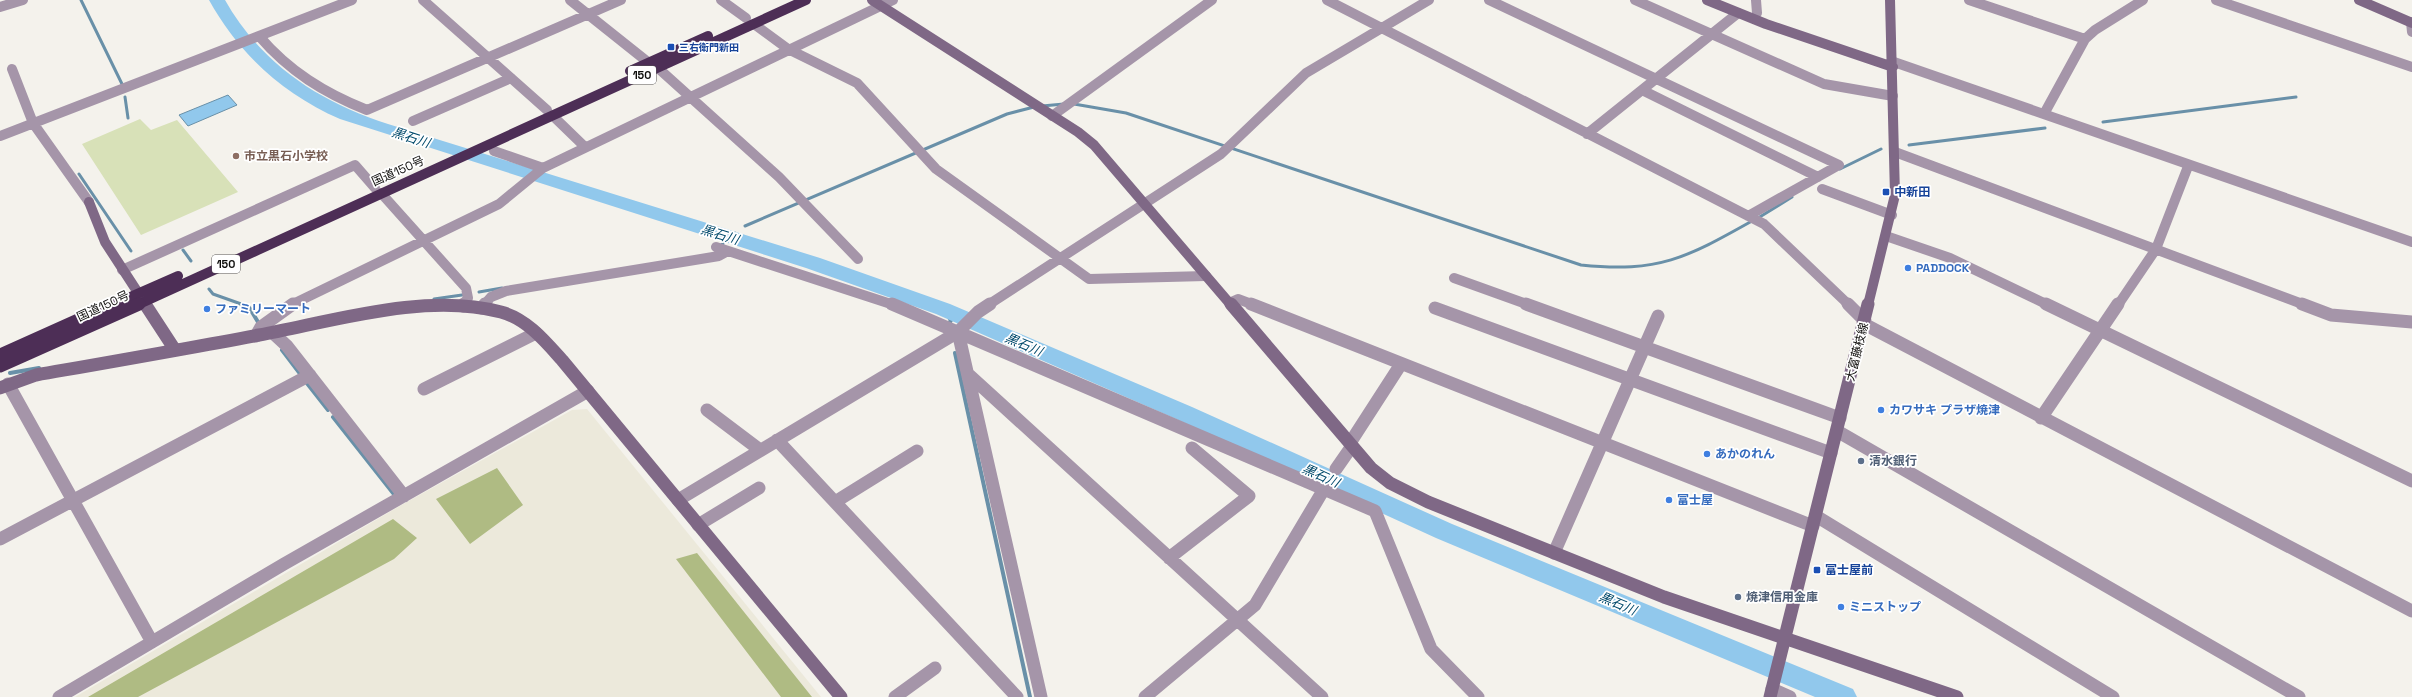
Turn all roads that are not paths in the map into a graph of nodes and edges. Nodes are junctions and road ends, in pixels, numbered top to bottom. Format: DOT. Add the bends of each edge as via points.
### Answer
graph roads {
  1 [pos="23,0"];
  2 [pos="352,0"];
  3 [pos="423,0"];
  4 [pos="570,0"];
  5 [pos="621,0"];
  6 [pos="721,0"];
  7 [pos="786,0"];
  8 [pos="806,0"];
  9 [pos="872,0"];
  10 [pos="893,0"];
  11 [pos="1212,0"];
  12 [pos="1327,0"];
  13 [pos="1429,0"];
  14 [pos="1489,0"];
  15 [pos="1635,0"];
  16 [pos="1707,0"];
  17 [pos="1722,0"];
  18 [pos="1756,0"];
  19 [pos="1890,0"];
  20 [pos="1969,0"];
  21 [pos="2143,0"];
  22 [pos="2216,0"];
  23 [pos="2359,0"];
  24 [pos="881,6"];
  25 [pos="0,7"];
  26 [pos="1738,13"];
  27 [pos="1757,13"];
  28 [pos="588,14"];
  29 [pos="750,21"];
  30 [pos="2411,22"];
  31 [pos="1384,29"];
  32 [pos="2412,32"];
  33 [pos="1713,34"];
  34 [pos="257,37"];
  35 [pos="2085,39"];
  36 [pos="788,50"];
  37 [pos="488,57"];
  38 [pos="649,63"];
  39 [pos="1893,64"];
  40 [pos="2412,67"];
  41 [pos="658,68"];
  42 [pos="12,69"];
  43 [pos="511,78"];
  44 [pos="1655,79"];
  45 [pos="1642,90"];
  46 [pos="691,96"];
  47 [pos="1893,96"];
  48 [pos="550,113"];
  49 [pos="2044,114"];
  50 [pos="1052,116"];
  51 [pos="413,120"];
  52 [pos="33,123"];
  53 [pos="1586,134"];
  54 [pos="0,136"];
  55 [pos="585,147"];
  56 [pos="494,151"];
  57 [pos="1895,152"];
  58 [pos="446,160"];
  59 [pos="543,168"];
  60 [pos="2187,169"];
  61 [pos="1818,177"];
  62 [pos="1822,189"];
  63 [pos="378,190"];
  64 [pos="1144,205"];
  65 [pos="1892,215"];
  66 [pos="1753,218"];
  67 [pos="1886,236"];
  68 [pos="423,241"];
  69 [pos="2412,242"];
  70 [pos="2412,245"];
  71 [pos="2156,249"];
  72 [pos="858,259"];
  73 [pos="1061,259"];
  74 [pos="122,270"];
  75 [pos="1206,276"];
  76 [pos="1454,278"];
  77 [pos="140,298"];
  78 [pos="1229,303"];
  79 [pos="463,306"];
  80 [pos="482,308"];
  81 [pos="1435,308"];
  82 [pos="1658,316"];
  83 [pos="1864,322"];
  84 [pos="2412,322"];
  85 [pos="2100,330"];
  86 [pos="958,332"];
  87 [pos="273,333"];
  88 [pos="536,333"];
  89 [pos="256,336"];
  90 [pos="1644,347"];
  91 [pos="176,350"];
  92 [pos="0,355"];
  93 [pos="1401,364"];
  94 [pos="0,366"];
  95 [pos="968,374"];
  96 [pos="310,375"];
  97 [pos="1631,380"];
  98 [pos="4,386"];
  99 [pos="424,389"];
  100 [pos="588,391"];
  101 [pos="707,410"];
  102 [pos="2041,418"];
  103 [pos="1838,425"];
  104 [pos="777,440"];
  105 [pos="1603,443"];
  106 [pos="1351,444"];
  107 [pos="1192,448"];
  108 [pos="760,450"];
  109 [pos="917,451"];
  110 [pos="1831,453"];
  111 [pos="1336,469"];
  112 [pos="2412,481"];
  113 [pos="759,488"];
  114 [pos="1324,489"];
  115 [pos="404,496"];
  116 [pos="678,500"];
  117 [pos="73,501"];
  118 [pos="835,502"];
  119 [pos="1814,521"];
  120 [pos="698,525"];
  121 [pos="0,539"];
  122 [pos="1554,553"];
  123 [pos="1169,558"];
  124 [pos="2412,611"];
  125 [pos="1237,620"];
  126 [pos="152,642"];
  127 [pos="1782,644"];
  128 [pos="935,668"];
  129 [pos="1771,690"];
  130 [pos="59,697"];
  131 [pos="841,697"];
  132 [pos="895,697"];
  133 [pos="1017,697"];
  134 [pos="1041,697"];
  135 [pos="1145,697"];
  136 [pos="1322,697"];
  137 [pos="1478,697"];
  138 [pos="1790,697"];
  139 [pos="1957,697"];
  140 [pos="2113,697"];
  141 [pos="2299,697"];
  1 -- 25 [label="street"];
  2 -- 34 [label="street"];
  3 -- 37 [label="street"];
  4 -- 28 [label="street"];
  5 -- 28 [label="street"];
  6 -- 29 [label="street"];
  7 -- 29 [label="highway, 国道150号 / 150"];
  8 -- 29 [label="highway, 国道150号 / 150"];
  9 -- 24 [label="street"];
  10 -- 24 [label="street"];
  11 -- 50 [label="street"];
  12 -- 31 [label="street"];
  13 -- 31 [label="street"];
  14 -- 44 [label="street"];
  15 -- 33 [label="street"];
  16 -- 26 [label="street"];
  17 -- 27 [label="street"];
  18 -- 27 [label="street"];
  19 -- 39 [label="street, 大富藤枝線"];
  20 -- 35 [label="street"];
  21 -- 35 [label="street" via="2094,30"];
  22 -- 40 [label="street"];
  23 -- 30 [label="street"];
  24 -- 36 [label="street"];
  24 -- 50 [label="street"];
  26 -- 33 [label="street"];
  26 -- 39 [label="street"];
  27 -- 39 [label="street"];
  28 -- 37 [label="street"];
  28 -- 38 [label="street"];
  29 -- 36 [label="street"];
  29 -- 38 [label="highway, 国道150号 / 150"];
  29 -- 41 [label="highway, 国道150号 / 150"];
  30 -- 32 [label="street"];
  31 -- 53 [label="street"];
  31 -- 64 [label="street" via="1306,73 1228,148"];
  33 -- 44 [label="street"];
  33 -- 47 [label="street" via="1824,84"];
  34 -- 37 [label="street" via="303,79 367,110"];
  34 -- 52 [label="street"];
  35 -- 49 [label="street"];
  36 -- 46 [label="street"];
  36 -- 73 [label="street" via="856,83 936,169"];
  37 -- 43 [label="street"];
  38 -- 48 [label="highway, 国道150号 / 150"];
  39 -- 47 [label="street, 大富藤枝線"];
  39 -- 49 [label="street"];
  39 -- 60 [label="street"];
  41 -- 46 [label="street"];
  41 -- 48 [label="highway, 国道150号 / 150"];
  42 -- 52 [label="street"];
  43 -- 48 [label="street"];
  43 -- 51 [label="street"];
  44 -- 45 [label="street"];
  44 -- 61 [label="street" via="1839,165"];
  45 -- 53 [label="street"];
  45 -- 61 [label="street"];
  46 -- 55 [label="street"];
  46 -- 72 [label="street" via="803,202"];
  47 -- 57 [label="street, 大富藤枝線"];
  48 -- 55 [label="street"];
  48 -- 58 [label="highway, 国道150号 / 150" via="468,146"];
  48 -- 58 [label="highway, 国道150号 / 150" via="479,150"];
  49 -- 69 [label="street"];
  50 -- 64 [label="street" via="1094,145"];
  52 -- 54 [label="street"];
  52 -- 74 [label="street" via="89,202 100,234"];
  53 -- 66 [label="street"];
  55 -- 59 [label="street"];
  56 -- 59 [label="street"];
  57 -- 65 [label="street, 大富藤枝線" via="1895,195"];
  57 -- 71 [label="street"];
  58 -- 63 [label="highway, 国道150号 / 150"];
  59 -- 68 [label="street" via="499,204"];
  60 -- 70 [label="street"];
  60 -- 71 [label="street"];
  61 -- 66 [label="street"];
  62 -- 65 [label="street"];
  63 -- 68 [label="street"];
  63 -- 74 [label="street" via="355,165"];
  63 -- 77 [label="highway, 国道150号 / 150"];
  64 -- 73 [label="street"];
  64 -- 75 [label="street"];
  65 -- 67 [label="street, 大富藤枝線"];
  66 -- 83 [label="street"];
  67 -- 83 [label="street, 大富藤枝線"];
  67 -- 85 [label="street" via="1950,258"];
  68 -- 79 [label="street" via="466,288 468,298"];
  68 -- 89 [label="street" via="291,305 261,327"];
  71 -- 84 [label="street" via="2330,315"];
  71 -- 85 [label="street"];
  73 -- 75 [label="street" via="1089,279"];
  73 -- 86 [label="street" via="978,312"];
  74 -- 77 [label="street"];
  75 -- 78 [label="street"];
  76 -- 90 [label="street"];
  77 -- 91 [label="street"];
  77 -- 92 [label="highway, 国道150号 / 150"];
  77 -- 94 [label="highway, 国道150号 / 150" via="116,316"];
  78 -- 93 [label="street" via="1238,299"];
  78 -- 106 [label="street"];
  79 -- 80 [label="street"];
  79 -- 87 [label="street" via="387,312"];
  80 -- 86 [label="street" via="491,297 506,291 719,256 722,249 877,298"];
  80 -- 88 [label="street" via="502,312 518,319"];
  81 -- 97 [label="street"];
  82 -- 90 [label="street"];
  83 -- 102 [label="street"];
  83 -- 103 [label="street, 大富藤枝線"];
  85 -- 102 [label="street"];
  85 -- 112 [label="street"];
  86 -- 95 [label="street"];
  86 -- 104 [label="street"];
  86 -- 114 [label="street"];
  87 -- 89 [label="street"];
  87 -- 96 [label="street"];
  88 -- 99 [label="street"];
  88 -- 100 [label="street"];
  89 -- 91 [label="street"];
  90 -- 97 [label="street"];
  90 -- 103 [label="street"];
  91 -- 98 [label="street" via="36,375"];
  93 -- 105 [label="street"];
  93 -- 106 [label="street"];
  95 -- 123 [label="street"];
  95 -- 134 [label="street"];
  96 -- 115 [label="street"];
  96 -- 117 [label="street"];
  97 -- 105 [label="street"];
  97 -- 110 [label="street"];
  98 -- 117 [label="street"];
  100 -- 115 [label="street"];
  100 -- 116 [label="street"];
  101 -- 108 [label="street"];
  102 -- 124 [label="street"];
  103 -- 110 [label="street, 大富藤枝線"];
  103 -- 141 [label="street"];
  104 -- 108 [label="street"];
  104 -- 118 [label="street"];
  105 -- 119 [label="street"];
  105 -- 122 [label="street"];
  106 -- 111 [label="street"];
  106 -- 122 [label="street" via="1370,468 1390,483 1428,502"];
  107 -- 123 [label="street" via="1249,496"];
  108 -- 116 [label="street"];
  109 -- 118 [label="street"];
  110 -- 119 [label="street, 大富藤枝線"];
  113 -- 120 [label="street"];
  114 -- 125 [label="street" via="1255,605"];
  114 -- 137 [label="street" via="1375,512 1431,649"];
  115 -- 126 [label="street"];
  116 -- 120 [label="street"];
  117 -- 121 [label="street"];
  117 -- 126 [label="street"];
  118 -- 133 [label="street"];
  119 -- 127 [label="street, 大富藤枝線"];
  119 -- 140 [label="street"];
  120 -- 131 [label="street"];
  122 -- 127 [label="street"];
  123 -- 125 [label="street"];
  125 -- 135 [label="street"];
  125 -- 136 [label="street"];
  126 -- 130 [label="street"];
  127 -- 129 [label="street, 大富藤枝線"];
  127 -- 139 [label="street"];
  128 -- 132 [label="street"];
  129 -- 138 [label="street"];
}
